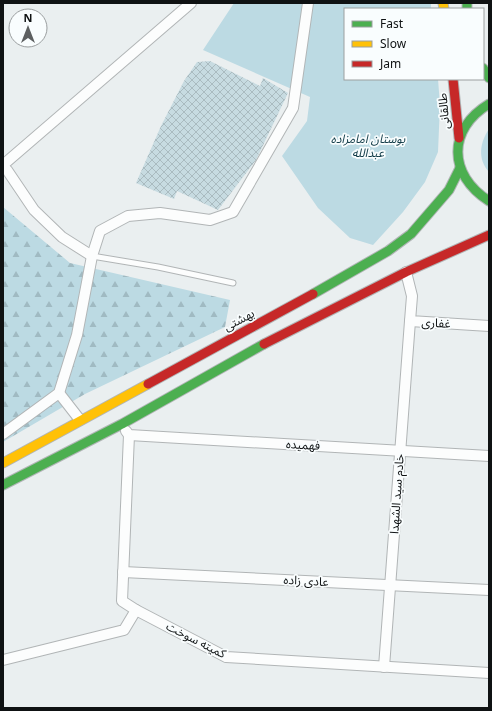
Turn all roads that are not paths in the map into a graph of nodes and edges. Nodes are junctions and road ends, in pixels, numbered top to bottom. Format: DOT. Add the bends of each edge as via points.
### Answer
graph roads {
  1 [pos="191,3"];
  2 [pos="308,3"];
  3 [pos="453,80"];
  4 [pos="489,104"];
  5 [pos="459,141"];
  6 [pos="3,165"];
  7 [pos="460,168"];
  8 [pos="3,169"];
  9 [pos="489,201"];
  10 [pos="488,236"];
  11 [pos="92,256"];
  12 [pos="406,272"];
  13 [pos="233,283"];
  14 [pos="410,321"];
  15 [pos="489,326"];
  16 [pos="59,393"];
  17 [pos="80,420"];
  18 [pos="122,424"];
  19 [pos="3,434"];
  20 [pos="129,435"];
  21 [pos="400,451"];
  22 [pos="489,456"];
  23 [pos="3,462"];
  24 [pos="3,486"];
  25 [pos="123,572"];
  26 [pos="390,585"];
  27 [pos="489,590"];
  28 [pos="136,610"];
  29 [pos="3,660"];
  30 [pos="384,667"];
  31 [pos="489,673"];
  1 -- 6 [label="street"];
  2 -- 11 [label="street" via="293,108 233,212 210,220 160,213 128,216 100,231"];
  3 -- 5 [label="main road, طالقانی"];
  4 -- 5 [label="main road" via="474,114 465,126"];
  5 -- 7 [label="main road, طالقانی"];
  7 -- 9 [label="main road" via="467,182"];
  7 -- 17 [label="main road, بهشتی" via="449,190 411,234 388,251"];
  8 -- 11 [label="street" via="7,170 34,210 62,237"];
  10 -- 12 [label="main road"];
  11 -- 13 [label="lane"];
  11 -- 16 [label="street" via="77,335"];
  12 -- 14 [label="street, غفاری" via="412,296"];
  12 -- 18 [label="main road" via="266,342"];
  14 -- 15 [label="street, غفاری"];
  14 -- 21 [label="street, خادم سید الشهدا"];
  16 -- 17 [label="street"];
  16 -- 19 [label="street"];
  17 -- 23 [label="main road, بهشتی"];
  18 -- 20 [label="street"];
  18 -- 24 [label="main road"];
  20 -- 21 [label="street, فهمیده"];
  20 -- 25 [label="street, کمیته سوخت"];
  21 -- 22 [label="street, فهمیده"];
  21 -- 26 [label="street, خادم سید الشهدا"];
  25 -- 26 [label="street, عادی زاده"];
  25 -- 28 [label="street, کمیته سوخت" via="122,601"];
  26 -- 27 [label="street, عادی زاده"];
  26 -- 30 [label="street, خادم سید الشهدا"];
  28 -- 29 [label="street" via="124,630"];
  28 -- 30 [label="street, کمیته سوخت" via="226,657"];
  30 -- 31 [label="street, کمیته سوخت"];
}
